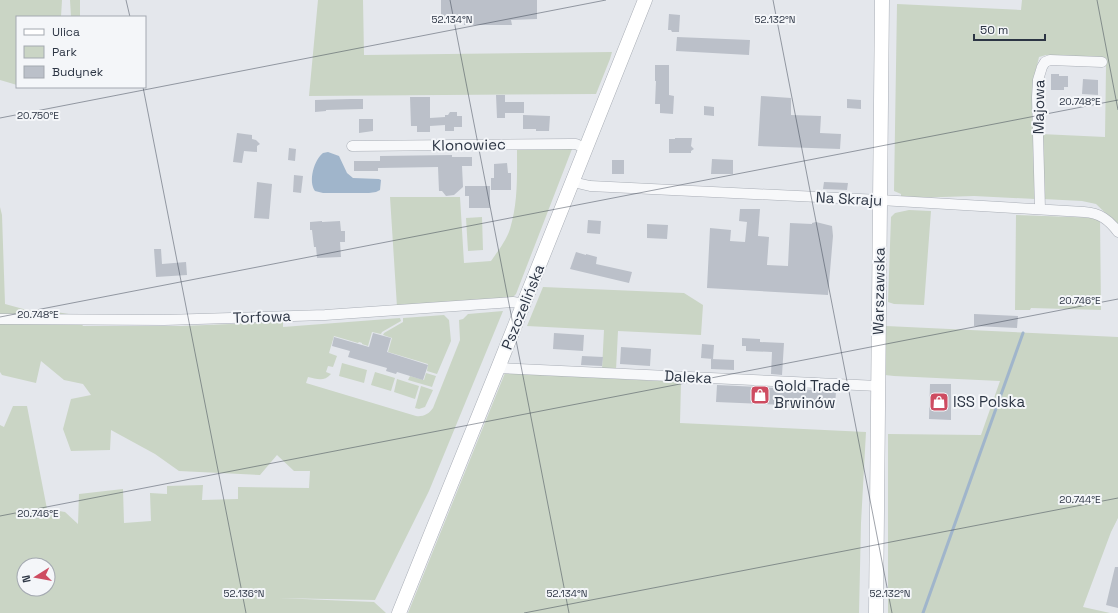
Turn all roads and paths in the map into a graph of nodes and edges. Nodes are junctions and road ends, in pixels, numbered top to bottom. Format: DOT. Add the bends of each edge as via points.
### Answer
graph roads {
  1 [pos="645,0"];
  2 [pos="882,0"];
  3 [pos="1102,62"];
  4 [pos="352,146"];
  5 [pos="586,149"];
  6 [pos="573,182"];
  7 [pos="880,200"];
  8 [pos="1040,209"];
  9 [pos="1118,232"];
  10 [pos="524,304"];
  11 [pos="0,319"];
  12 [pos="498,368"];
  13 [pos="878,386"];
  14 [pos="399,613"];
  15 [pos="876,613"];
  1 -- 5 [label="main road, Pszczelińska"];
  2 -- 7 [label="main road, Warszawska"];
  3 -- 8 [label="street, Majowa" via="1050,60 1045,62 1039,73 1037,97"];
  4 -- 5 [label="street, Klonowiec" via="574,144"];
  5 -- 6 [label="main road, Pszczelińska"];
  6 -- 7 [label="street, Na Skraju" via="590,186"];
  6 -- 10 [label="main road, Pszczelińska"];
  7 -- 8 [label="street, Na Skraju"];
  7 -- 13 [label="main road, Warszawska"];
  8 -- 9 [label="street, Na Skraju" via="1096,214 1104,217"];
  10 -- 11 [label="street, Torfowa" via="512,302 325,315 164,320"];
  10 -- 12 [label="main road, Pszczelińska"];
  12 -- 13 [label="street, Daleka"];
  12 -- 14 [label="main road, Pszczelińska"];
  13 -- 15 [label="main road, Warszawska"];
}
